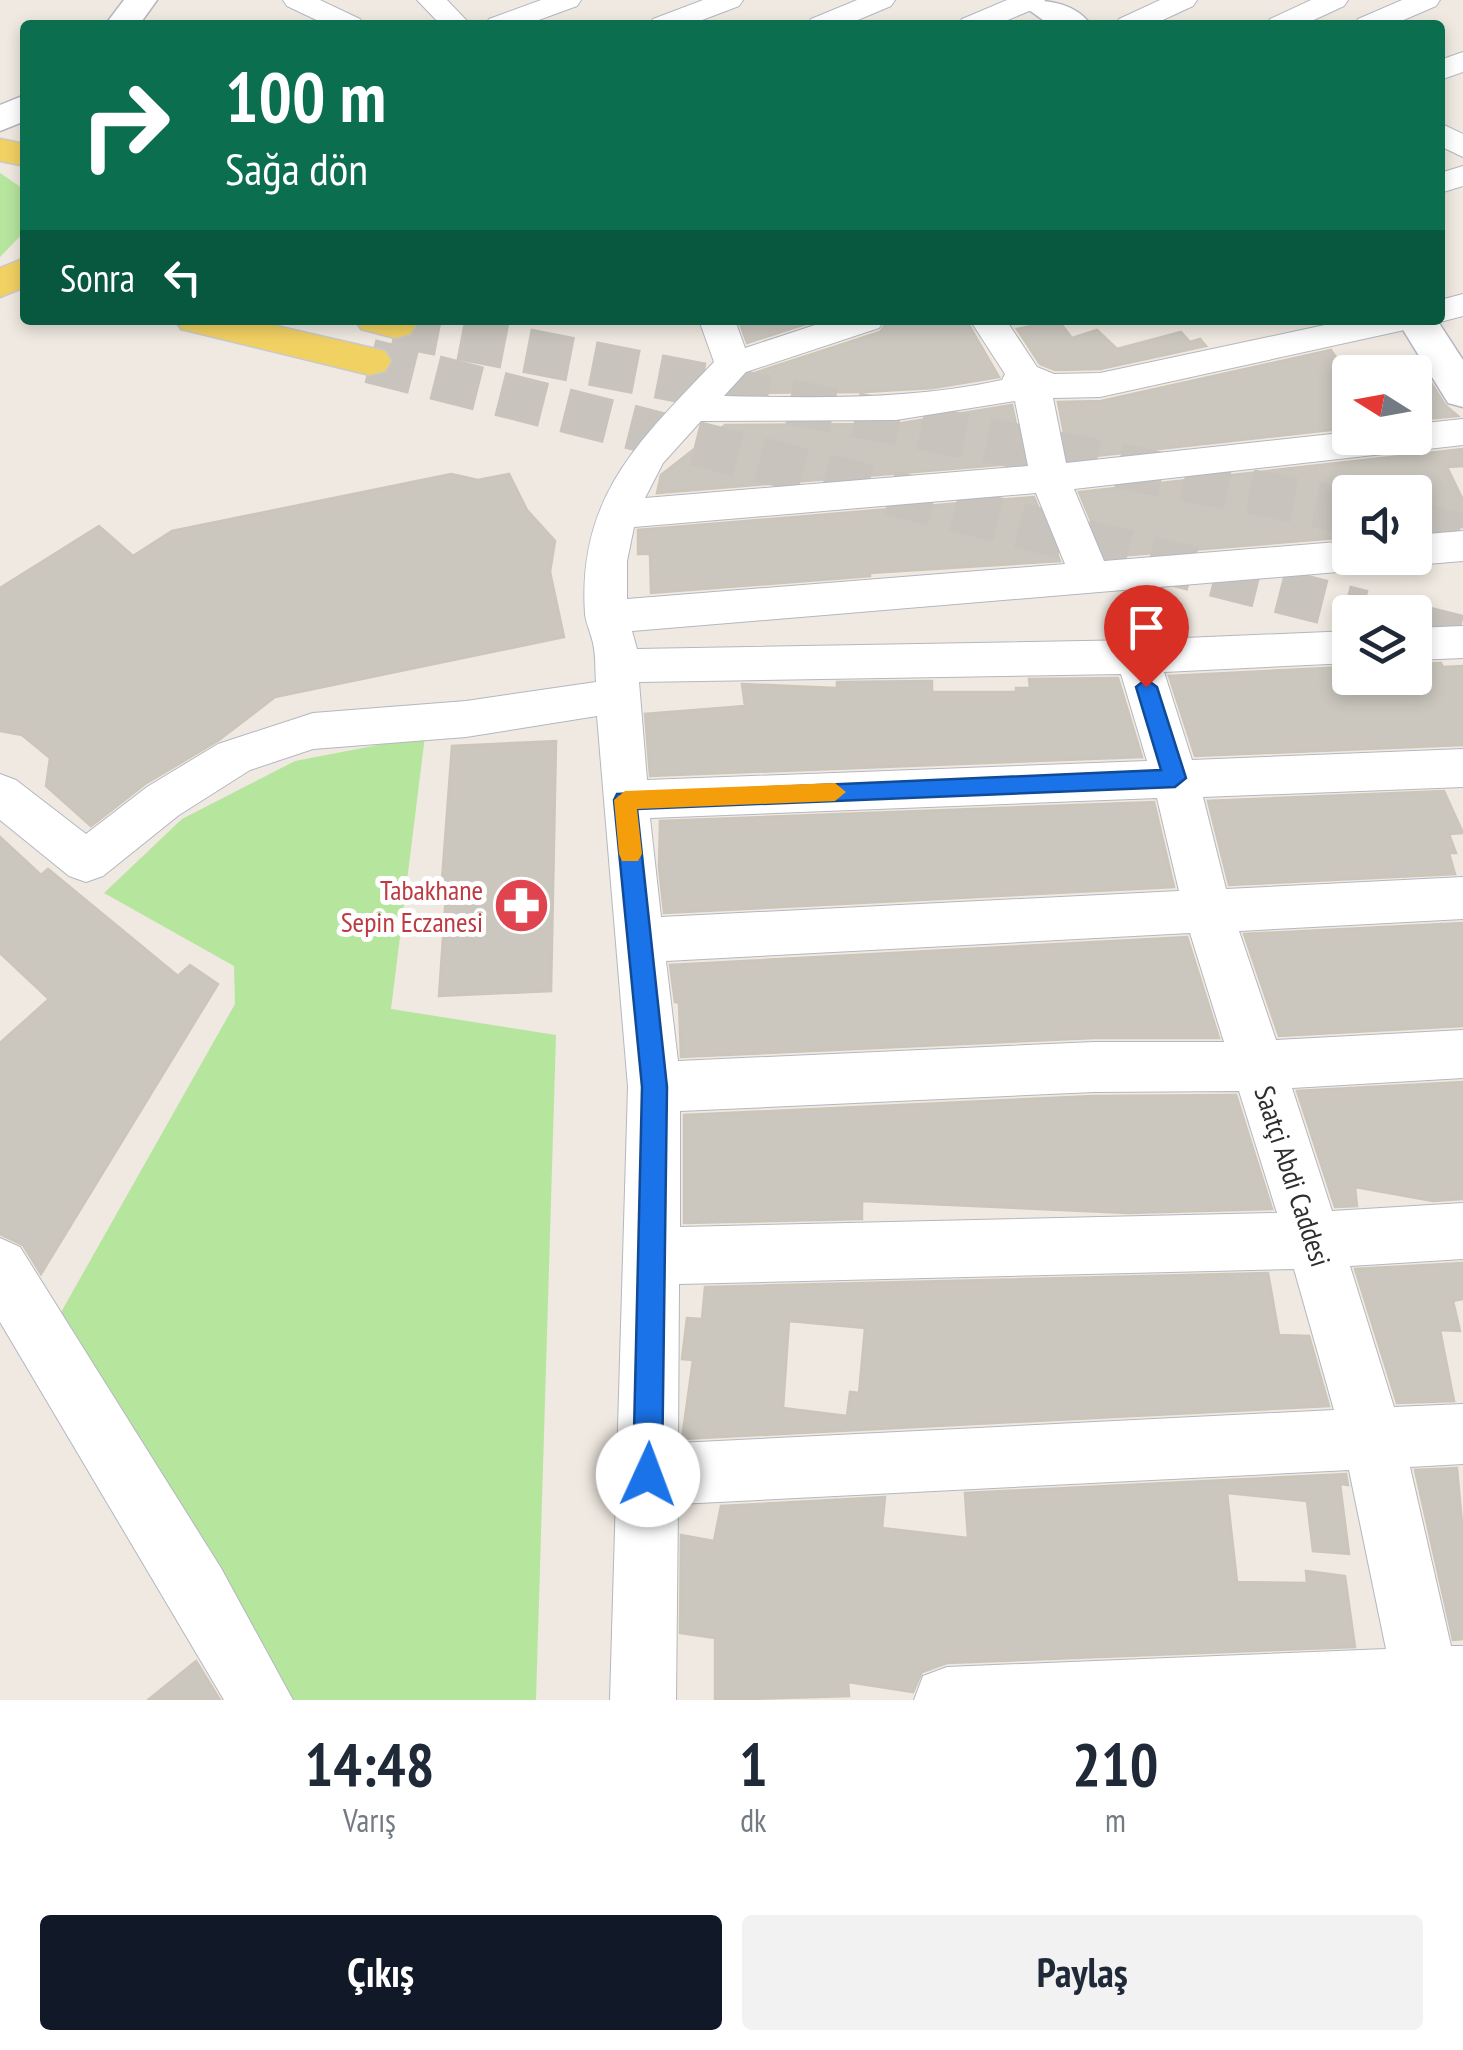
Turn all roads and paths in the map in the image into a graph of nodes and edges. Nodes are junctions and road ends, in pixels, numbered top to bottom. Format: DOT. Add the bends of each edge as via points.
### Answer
graph roads {
  1 [pos="141,0"];
  2 [pos="297,0"];
  3 [pos="432,0"];
  4 [pos="567,0"];
  5 [pos="729,0"];
  6 [pos="881,0"];
  7 [pos="1031,0"];
  8 [pos="1183,0"];
  9 [pos="1426,0"];
  10 [pos="126,20"];
  11 [pos="339,20"];
  12 [pos="452,20"];
  13 [pos="512,20"];
  14 [pos="654,20"];
  15 [pos="833,20"];
  16 [pos="984,20"];
  17 [pos="1065,20"];
  18 [pos="1140,20"];
  19 [pos="1380,20"];
  20 [pos="7,122"];
  21 [pos="20,146"];
  22 [pos="216,325"];
  23 [pos="835,325"];
  24 [pos="1002,325"];
  25 [pos="1377,325"];
  26 [pos="1420,325"];
  27 [pos="725,342"];
  28 [pos="370,362"];
  29 [pos="1030,387"];
  30 [pos="1463,393"];
  31 [pos="689,408"];
  32 [pos="1463,432"];
  33 [pos="1050,478"];
  34 [pos="617,514"];
  35 [pos="1463,546"];
  36 [pos="1432,549"];
  37 [pos="1332,558"];
  38 [pos="1091,578"];
  39 [pos="606,617"];
  40 [pos="1463,642"];
  41 [pos="1432,643"];
  42 [pos="1332,648"];
  43 [pos="1137,657"];
  44 [pos="617,681"];
  45 [pos="1463,768"];
  46 [pos="1175,778"];
  47 [pos="0,794"];
  48 [pos="625,800"];
  49 [pos="1463,898"];
  50 [pos="1208,908"];
  51 [pos="639,940"];
  52 [pos="1463,1054"];
  53 [pos="1258,1066"];
  54 [pos="654,1087"];
  55 [pos="1463,1231"];
  56 [pos="1314,1240"];
  57 [pos="653,1256"];
  58 [pos="0,1267"];
  59 [pos="1463,1434"];
  60 [pos="1373,1438"];
  61 [pos="648,1475"];
  62 [pos="1440,1686"];
  63 [pos="260,1700"];
  64 [pos="643,1700"];
  65 [pos="948,1700"];
  1 -- 10 [label="street"];
  2 -- 11 [label="street"];
  3 -- 12 [label="street"];
  4 -- 13 [label="street"];
  5 -- 14 [label="street"];
  6 -- 15 [label="street"];
  7 -- 16 [label="street"];
  7 -- 17 [label="street"];
  8 -- 18 [label="street"];
  9 -- 19 [label="street"];
  20 -- 21 [label="main road"];
  22 -- 28 [label="main road"];
  23 -- 27 [label="street"];
  24 -- 29 [label="street"];
  25 -- 29 [label="street" via="1100,386"];
  26 -- 30 [label="street"];
  27 -- 31 [label="street"];
  29 -- 31 [label="street" via="900,406"];
  29 -- 33 [label="street"];
  31 -- 34 [label="street" via="647,456"];
  32 -- 33 [label="street"];
  33 -- 34 [label="street"];
  33 -- 38 [label="street"];
  34 -- 39 [label="street"];
  35 -- 36 [label="street"];
  37 -- 38 [label="street"];
  38 -- 39 [label="street"];
  39 -- 44 [label="street"];
  40 -- 41 [label="street"];
  42 -- 43 [label="street"];
  43 -- 44 [label="street"];
  43 -- 46 [label="street, Saatçi Abdi Caddesi"];
  44 -- 47 [label="street" via="466,719 312,731 234,757 163,801 86,862"];
  44 -- 48 [label="street"];
  45 -- 46 [label="street"];
  46 -- 48 [label="street"];
  46 -- 50 [label="street, Saatçi Abdi Caddesi"];
  48 -- 51 [label="street"];
  49 -- 50 [label="street"];
  50 -- 51 [label="street"];
  50 -- 53 [label="street, Saatçi Abdi Caddesi"];
  51 -- 54 [label="street"];
  52 -- 53 [label="street"];
  53 -- 54 [label="street"];
  53 -- 56 [label="street, Saatçi Abdi Caddesi"];
  54 -- 57 [label="street"];
  55 -- 56 [label="street"];
  56 -- 57 [label="street"];
  56 -- 60 [label="street, Saatçi Abdi Caddesi"];
  57 -- 61 [label="street"];
  58 -- 63 [label="street"];
  59 -- 60 [label="street"];
  60 -- 61 [label="street"];
  60 -- 62 [label="street, Saatçi Abdi Caddesi"];
  61 -- 64 [label="street"];
  62 -- 65 [label="street"];
}
